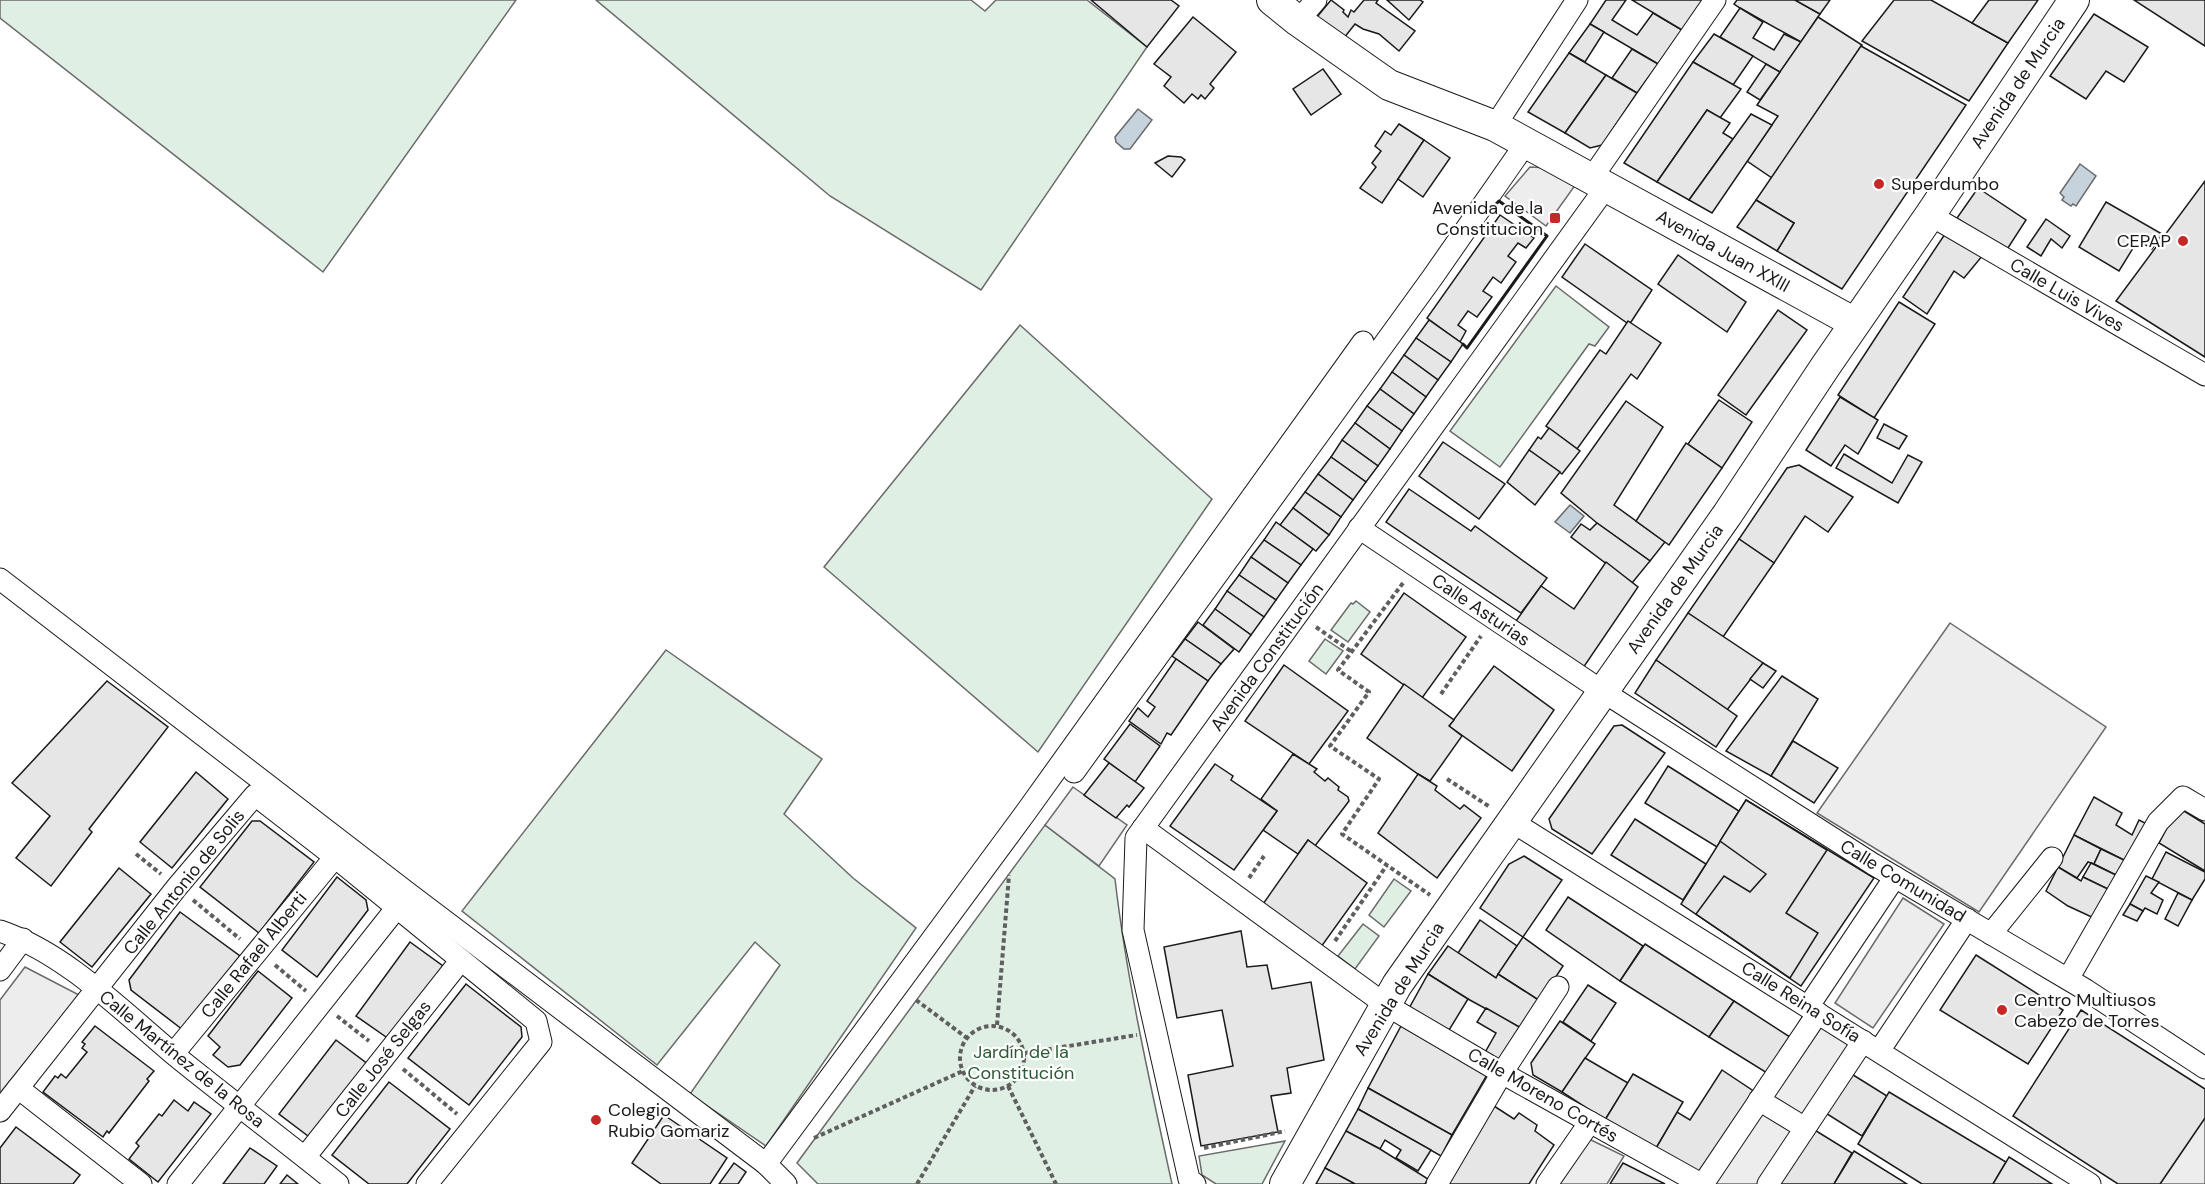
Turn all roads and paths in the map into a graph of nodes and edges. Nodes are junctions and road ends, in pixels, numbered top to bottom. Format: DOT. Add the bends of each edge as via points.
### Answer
graph roads {
  1 [pos="1272,0"];
  2 [pos="1577,0"];
  3 [pos="1715,0"];
  4 [pos="2074,0"];
  5 [pos="1307,10"];
  6 [pos="1495,126"];
  7 [pos="1526,142"];
  8 [pos="1598,183"];
  9 [pos="1930,215"];
  10 [pos="1855,323"];
  11 [pos="1363,342"];
  12 [pos="2205,375"];
  13 [pos="1359,528"];
  14 [pos="1416,566"];
  15 [pos="0,579"];
  16 [pos="1299,614"];
  17 [pos="1493,619"];
  18 [pos="1352,652"];
  19 [pos="1602,692"];
  20 [pos="1441,694"];
  21 [pos="1074,772"];
  22 [pos="1447,779"];
  23 [pos="2205,810"];
  24 [pos="1511,821"];
  25 [pos="1143,828"];
  26 [pos="335,857"];
  27 [pos="2052,858"];
  28 [pos="1388,865"];
  29 [pos="1009,875"];
  30 [pos="1895,877"];
  31 [pos="403,900"];
  32 [pos="1450,909"];
  33 [pos="1967,919"];
  34 [pos="0,931"];
  35 [pos="1991,934"];
  36 [pos="23,939"];
  37 [pos="1322,958"];
  38 [pos="461,960"];
  39 [pos="0,970"];
  40 [pos="2068,979"];
  41 [pos="1558,987"];
  42 [pos="96,990"];
  43 [pos="916,1000"];
  44 [pos="1386,1005"];
  45 [pos="1813,1010"];
  46 [pos="997,1025"];
  47 [pos="1156,1032"];
  48 [pos="1860,1035"];
  49 [pos="967,1038"];
  50 [pos="174,1053"];
  51 [pos="1025,1053"];
  52 [pos="2205,1068"];
  53 [pos="963,1071"];
  54 [pos="1502,1073"];
  55 [pos="975,1086"];
  56 [pos="1008,1086"];
  57 [pos="18,1088"];
  58 [pos="1759,1100"];
  59 [pos="239,1107"];
  60 [pos="0,1111"];
  61 [pos="1590,1122"];
  62 [pos="1318,1125"];
  63 [pos="1805,1128"];
  64 [pos="814,1138"];
  65 [pos="1183,1152"];
  66 [pos="305,1157"];
  67 [pos="766,1164"];
  68 [pos="141,1184"];
  69 [pos="178,1184"];
  70 [pos="338,1184"];
  71 [pos="427,1184"];
  72 [pos="786,1184"];
  73 [pos="917,1184"];
  74 [pos="1056,1184"];
  75 [pos="1195,1184"];
  76 [pos="1285,1184"];
  77 [pos="1437,1184"];
  78 [pos="1547,1184"];
  79 [pos="1702,1184"];
  80 [pos="1768,1184"];
  81 [pos="2090,1184"];
  1 -- 5 [label="street, Avenida Juan XXIII"];
  2 -- 6 [label="street"];
  3 -- 8 [label="street, Avenida Constitución"];
  4 -- 9 [label="street, Avenida de Murcia"];
  5 -- 6 [label="street, Avenida Juan XXIII" via="1389,86"];
  6 -- 7 [label="street, Avenida Juan XXIII"];
  7 -- 8 [label="street, Avenida Juan XXIII"];
  7 -- 21 [label="street" via="1425,288"];
  8 -- 10 [label="street, Avenida Juan XXIII"];
  8 -- 13 [label="street, Avenida Constitución"];
  9 -- 10 [label="street, Avenida de Murcia"];
  9 -- 12 [label="street, Calle Luis Vives"];
  10 -- 19 [label="street, Avenida de Murcia" via="1727,515"];
  11 -- 67 [label="street" via="1026,812"];
  13 -- 14 [label="street, Calle Asturias"];
  13 -- 16 [label="street, Avenida Constitución"];
  14 -- 17 [label="street, Calle Asturias"];
  14 -- 18 [label="path"];
  15 -- 31 [label="street"];
  16 -- 18 [label="path"];
  16 -- 25 [label="street, Avenida Constitución"];
  17 -- 19 [label="street, Calle Asturias"];
  17 -- 20 [label="path"];
  18 -- 28 [label="path" via="1338,670 1369,692 1330,746 1379,779 1342,834"];
  19 -- 24 [label="street, Avenida de Murcia"];
  19 -- 30 [label="street, Calle Comunidad"];
  22 -- 24 [label="path"];
  23 -- 40 [label="street" via="2183,797 2158,822"];
  24 -- 32 [label="street, Avenida de Murcia"];
  24 -- 45 [label="street, Calle Reina Sofía"];
  25 -- 37 [label="street, Calle Moreno Cortés"];
  25 -- 47 [label="street, Avenida Constitución" via="1136,838 1132,930"];
  26 -- 31 [label="street, Calle Antonio de Solis"];
  26 -- 42 [label="street, Calle Antonio de Solis" via="255,795"];
  26 -- 50 [label="street, Calle Rafael Alberti"];
  27 -- 35 [label="street"];
  28 -- 32 [label="path"];
  28 -- 37 [label="path"];
  29 -- 46 [label="path"];
  30 -- 33 [label="street, Calle Comunidad" via="1928,905"];
  30 -- 45 [label="street"];
  31 -- 38 [label="street"];
  31 -- 59 [label="street"];
  31 -- 67 [label="street"];
  32 -- 44 [label="street, Avenida de Murcia"];
  33 -- 35 [label="street, Calle Comunidad"];
  33 -- 48 [label="street"];
  34 -- 36 [label="street, Calle Martínez de la Rosa"];
  35 -- 40 [label="street, Calle Comunidad"];
  36 -- 39 [label="street"];
  36 -- 42 [label="street, Calle Martínez de la Rosa" via="60,960"];
  37 -- 44 [label="street, Calle Moreno Cortés"];
  38 -- 66 [label="street, Calle José Selgas"];
  38 -- 71 [label="street" via="536,1021 541,1042"];
  40 -- 52 [label="street, Calle Comunidad"];
  41 -- 54 [label="street"];
  42 -- 50 [label="street, Calle Martínez de la Rosa"];
  42 -- 57 [label="street, Calle Antonio de Solis"];
  43 -- 49 [label="path"];
  44 -- 54 [label="street, Calle Moreno Cortés"];
  44 -- 62 [label="street, Avenida de Murcia"];
  45 -- 48 [label="street, Calle Reina Sofía"];
  45 -- 58 [label="street"];
  46 -- 49 [label="path" via="984,1027"];
  46 -- 51 [label="path" via="1015,1035"];
  47 -- 51 [label="path"];
  47 -- 65 [label="street, Avenida Constitución"];
  48 -- 63 [label="street"];
  48 -- 81 [label="street, Calle Reina Sofía"];
  49 -- 53 [label="path" via="960,1052"];
  50 -- 59 [label="street, Calle Martínez de la Rosa"];
  51 -- 56 [label="path" via="1024,1066"];
  53 -- 55 [label="path"];
  53 -- 64 [label="path"];
  54 -- 61 [label="street, Calle Moreno Cortés"];
  54 -- 77 [label="street"];
  55 -- 56 [label="path" via="996,1091"];
  55 -- 73 [label="path"];
  56 -- 74 [label="path"];
  57 -- 60 [label="street, Calle Antonio de Solis"];
  57 -- 68 [label="street"];
  58 -- 63 [label="street"];
  58 -- 79 [label="street"];
  59 -- 66 [label="street, Calle Martínez de la Rosa"];
  59 -- 69 [label="street"];
  61 -- 78 [label="street"];
  61 -- 79 [label="street, Calle Moreno Cortés"];
  62 -- 65 [label="path"];
  62 -- 76 [label="street, Avenida de Murcia"];
  63 -- 80 [label="street"];
  65 -- 75 [label="street, Avenida Constitución" via="1189,1179"];
  66 -- 70 [label="street, Calle Martínez de la Rosa"];
  67 -- 72 [label="street"];
}
